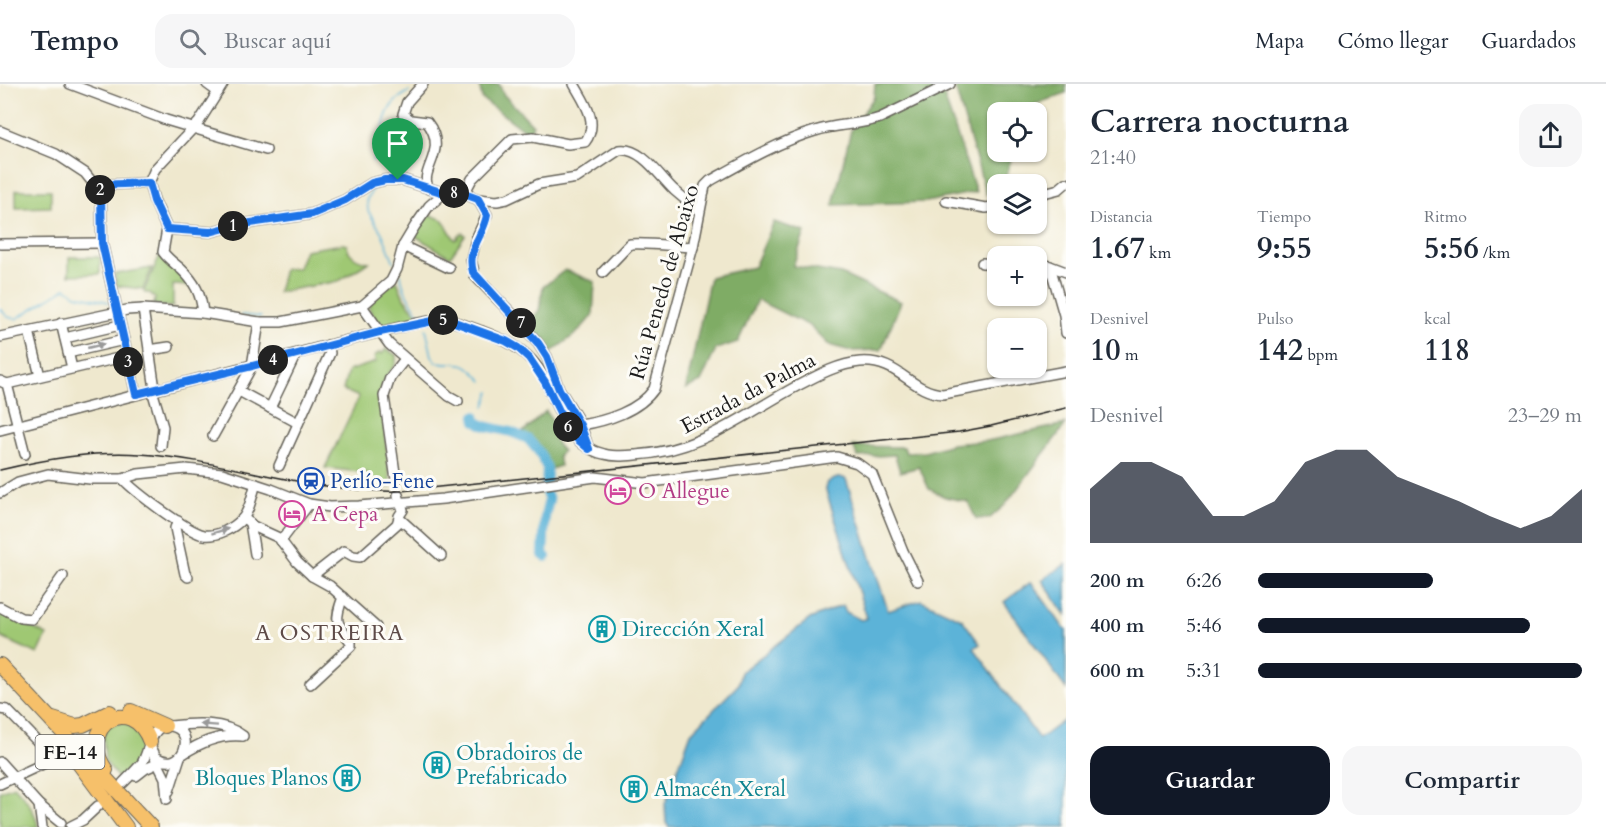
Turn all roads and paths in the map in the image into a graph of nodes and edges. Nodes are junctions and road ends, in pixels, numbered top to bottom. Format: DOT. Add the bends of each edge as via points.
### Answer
graph roads {
  1 [pos="70,84"];
  2 [pos="207,84"];
  3 [pos="423,84"];
  4 [pos="574,84"];
  5 [pos="950,84"];
  6 [pos="220,88"];
  7 [pos="193,128"];
  8 [pos="0,131"];
  9 [pos="266,150"];
  10 [pos="149,183"];
  11 [pos="96,185"];
  12 [pos="1064,188"];
  13 [pos="429,189"];
  14 [pos="1047,192"];
  15 [pos="444,193"];
  16 [pos="464,194"];
  17 [pos="478,199"];
  18 [pos="946,201"];
  19 [pos="987,208"];
  20 [pos="699,211"];
  21 [pos="167,229"];
  22 [pos="102,243"];
  23 [pos="0,244"];
  24 [pos="403,246"];
  25 [pos="693,247"];
  26 [pos="982,263"];
  27 [pos="987,263"];
  28 [pos="1047,265"];
  29 [pos="1050,266"];
  30 [pos="449,268"];
  31 [pos="603,272"];
  32 [pos="1066,272"];
  33 [pos="362,306"];
  34 [pos="143,309"];
  35 [pos="117,311"];
  36 [pos="203,313"];
  37 [pos="260,322"];
  38 [pos="61,323"];
  39 [pos="120,325"];
  40 [pos="30,331"];
  41 [pos="380,332"];
  42 [pos="1066,333"];
  43 [pos="0,337"];
  44 [pos="65,338"];
  45 [pos="124,340"];
  46 [pos="328,345"];
  47 [pos="169,347"];
  48 [pos="149,350"];
  49 [pos="68,353"];
  50 [pos="297,354"];
  51 [pos="127,356"];
  52 [pos="405,358"];
  53 [pos="252,366"];
  54 [pos="72,368"];
  55 [pos="1066,371"];
  56 [pos="40,376"];
  57 [pos="3,382"];
  58 [pos="154,389"];
  59 [pos="239,391"];
  60 [pos="136,394"];
  61 [pos="458,401"];
  62 [pos="270,408"];
  63 [pos="298,423"];
  64 [pos="580,425"];
  65 [pos="18,426"];
  66 [pos="0,430"];
  67 [pos="213,436"];
  68 [pos="160,446"];
  69 [pos="589,449"];
  70 [pos="25,454"];
  71 [pos="279,466"];
  72 [pos="123,479"];
  73 [pos="396,480"];
  74 [pos="256,484"];
  75 [pos="0,493"];
  76 [pos="398,499"];
  77 [pos="309,504"];
  78 [pos="399,518"];
  79 [pos="247,520"];
  80 [pos="178,521"];
  81 [pos="281,541"];
  82 [pos="255,554"];
  83 [pos="441,556"];
  84 [pos="63,576"];
  85 [pos="312,576"];
  86 [pos="188,577"];
  87 [pos="918,581"];
  88 [pos="343,597"];
  89 [pos="0,607"];
  90 [pos="376,627"];
  91 [pos="0,665"];
  92 [pos="0,677"];
  93 [pos="310,684"];
  94 [pos="0,709"];
  95 [pos="49,718"];
  96 [pos="168,726"];
  97 [pos="151,747"];
  98 [pos="71,753"];
  99 [pos="181,755"];
  100 [pos="0,762"];
  101 [pos="161,762"];
  102 [pos="15,778"];
  103 [pos="0,784"];
  104 [pos="123,788"];
  105 [pos="39,805"];
  106 [pos="68,825"];
  107 [pos="42,827"];
  108 [pos="50,827"];
  109 [pos="86,827"];
  110 [pos="126,827"];
  111 [pos="141,827"];
  112 [pos="152,827"];
  1 -- 7 [label="street"];
  2 -- 6 [label="street"];
  3 -- 13 [label="street" via="407,102 404,114 411,120 427,122 433,134 435,155 426,176"];
  4 -- 16 [label="street" via="590,114 585,142 512,139 472,179"];
  5 -- 20 [label="street, Rúa Penedo de Abaixo" via="880,118 817,130 758,155 710,181"];
  6 -- 7 [label="street"];
  7 -- 9 [label="street"];
  7 -- 10 [label="street" via="155,169"];
  8 -- 11 [label="street" via="56,154"];
  10 -- 11 [label="street"];
  10 -- 21 [label="street"];
  11 -- 22 [label="street" via="101,193"];
  12 -- 14 [label="street"];
  13 -- 15 [label="street"];
  13 -- 21 [label="street" via="403,180 385,180 312,214 210,232"];
  15 -- 16 [label="street"];
  15 -- 24 [label="street" via="429,206"];
  16 -- 17 [label="street"];
  17 -- 20 [label="street" via="507,199 539,184 577,178 624,149 653,167"];
  17 -- 64 [label="street" via="487,215 473,250 473,272 538,343"];
  18 -- 19 [label="street"];
  20 -- 25 [label="street, Rúa Penedo de Abaixo"];
  21 -- 36 [label="street" via="163,252 193,282 201,296"];
  22 -- 23 [label="street"];
  22 -- 35 [label="street"];
  24 -- 30 [label="street"];
  24 -- 33 [label="street" via="391,281"];
  25 -- 31 [label="street" via="630,244"];
  25 -- 64 [label="street, Rúa Penedo de Abaixo" via="649,397 598,422"];
  26 -- 27 [label="street"];
  28 -- 29 [label="street"];
  29 -- 32 [label="street"];
  29 -- 42 [label="street"];
  33 -- 37 [label="street" via="281,322"];
  33 -- 41 [label="street"];
  34 -- 35 [label="street"];
  34 -- 36 [label="street"];
  34 -- 48 [label="street"];
  35 -- 38 [label="street"];
  35 -- 39 [label="street"];
  36 -- 37 [label="street"];
  37 -- 53 [label="street"];
  38 -- 40 [label="street"];
  38 -- 44 [label="street"];
  39 -- 44 [label="street"];
  39 -- 45 [label="street"];
  40 -- 43 [label="street"];
  40 -- 56 [label="street"];
  41 -- 46 [label="street, Estrada da Palma"];
  41 -- 52 [label="street"];
  41 -- 69 [label="street, Estrada da Palma" via="449,320 518,348 537,367 567,427"];
  44 -- 49 [label="street"];
  49 -- 45 [label="street, one-way"];
  45 -- 51 [label="street"];
  46 -- 50 [label="street, Estrada da Palma"];
  46 -- 63 [label="street" via="330,353"];
  47 -- 48 [label="street"];
  48 -- 58 [label="street"];
  49 -- 54 [label="street"];
  50 -- 53 [label="street, Estrada da Palma"];
  50 -- 62 [label="street"];
  51 -- 54 [label="street"];
  51 -- 60 [label="street"];
  52 -- 61 [label="street"];
  52 -- 73 [label="street" via="390,378 384,396"];
  53 -- 58 [label="street, Estrada da Palma"];
  53 -- 59 [label="street"];
  54 -- 56 [label="street"];
  55 -- 69 [label="street, Estrada da Palma" via="943,394 927,391 883,364 849,364 821,373 709,438 680,448 619,457"];
  56 -- 57 [label="street"];
  57 -- 65 [label="street"];
  58 -- 60 [label="street, Estrada da Palma"];
  58 -- 68 [label="street" via="163,427"];
  59 -- 62 [label="street"];
  59 -- 67 [label="street"];
  60 -- 65 [label="street, Estrada da Palma"];
  62 -- 63 [label="street"];
  63 -- 71 [label="street"];
  64 -- 69 [label="street"];
  65 -- 66 [label="street, Estrada da Palma"];
  65 -- 70 [label="street"];
  72 -- 74 [label="street" via="186,469 222,473"];
  72 -- 75 [label="street" via="48,474 18,482"];
  72 -- 80 [label="street"];
  74 -- 77 [label="street"];
  74 -- 79 [label="street"];
  76 -- 77 [label="street" via="330,507"];
  76 -- 78 [label="street" via="403,510"];
  76 -- 87 [label="street" via="443,499 595,477 645,483 837,457 857,463 872,474"];
  77 -- 81 [label="street"];
  78 -- 83 [label="street"];
  78 -- 85 [label="street" via="360,557 344,551"];
  80 -- 79 [label="street, one-way" via="204,535 219,533"];
  79 -- 81 [label="street"];
  79 -- 82 [label="street"];
  80 -- 86 [label="street" via="175,528 184,574"];
  81 -- 85 [label="street"];
  84 -- 89 [label="street" via="33,619 21,618"];
  85 -- 88 [label="street"];
  88 -- 90 [label="street"];
  88 -- 93 [label="street" via="337,624 351,646"];
  91 -- 95 [label="highway, FE-14"];
  92 -- 98 [label="highway, FE-14"];
  94 -- 102 [label="street" via="7,710 48,752 48,760"];
  95 -- 96 [label="highway" via="83,725 120,709"];
  95 -- 104 [label="highway, FE-14"];
  96 -- 97 [label="street" via="153,734"];
  96 -- 99 [label="street" via="177,728 184,737"];
  99 -- 96 [label="street, one-way" via="202,742 243,736 219,726"];
  97 -- 101 [label="street"];
  97 -- 104 [label="street"];
  97 -- 104 [label="highway" via="140,723 129,718 105,722 96,740 96,751 101,763"];
  98 -- 110 [label="highway"];
  98 -- 111 [label="highway, FE-14"];
  99 -- 101 [label="street"];
  99 -- 101 [label="street" via="167,799"];
  100 -- 102 [label="street"];
  101 -- 104 [label="street" via="144,769"];
  102 -- 103 [label="street"];
  102 -- 105 [label="street"];
  104 -- 112 [label="highway, FE-14"];
  105 -- 106 [label="street"];
  105 -- 107 [label="street"];
  106 -- 108 [label="street"];
  106 -- 109 [label="street" via="100,808"];
}
